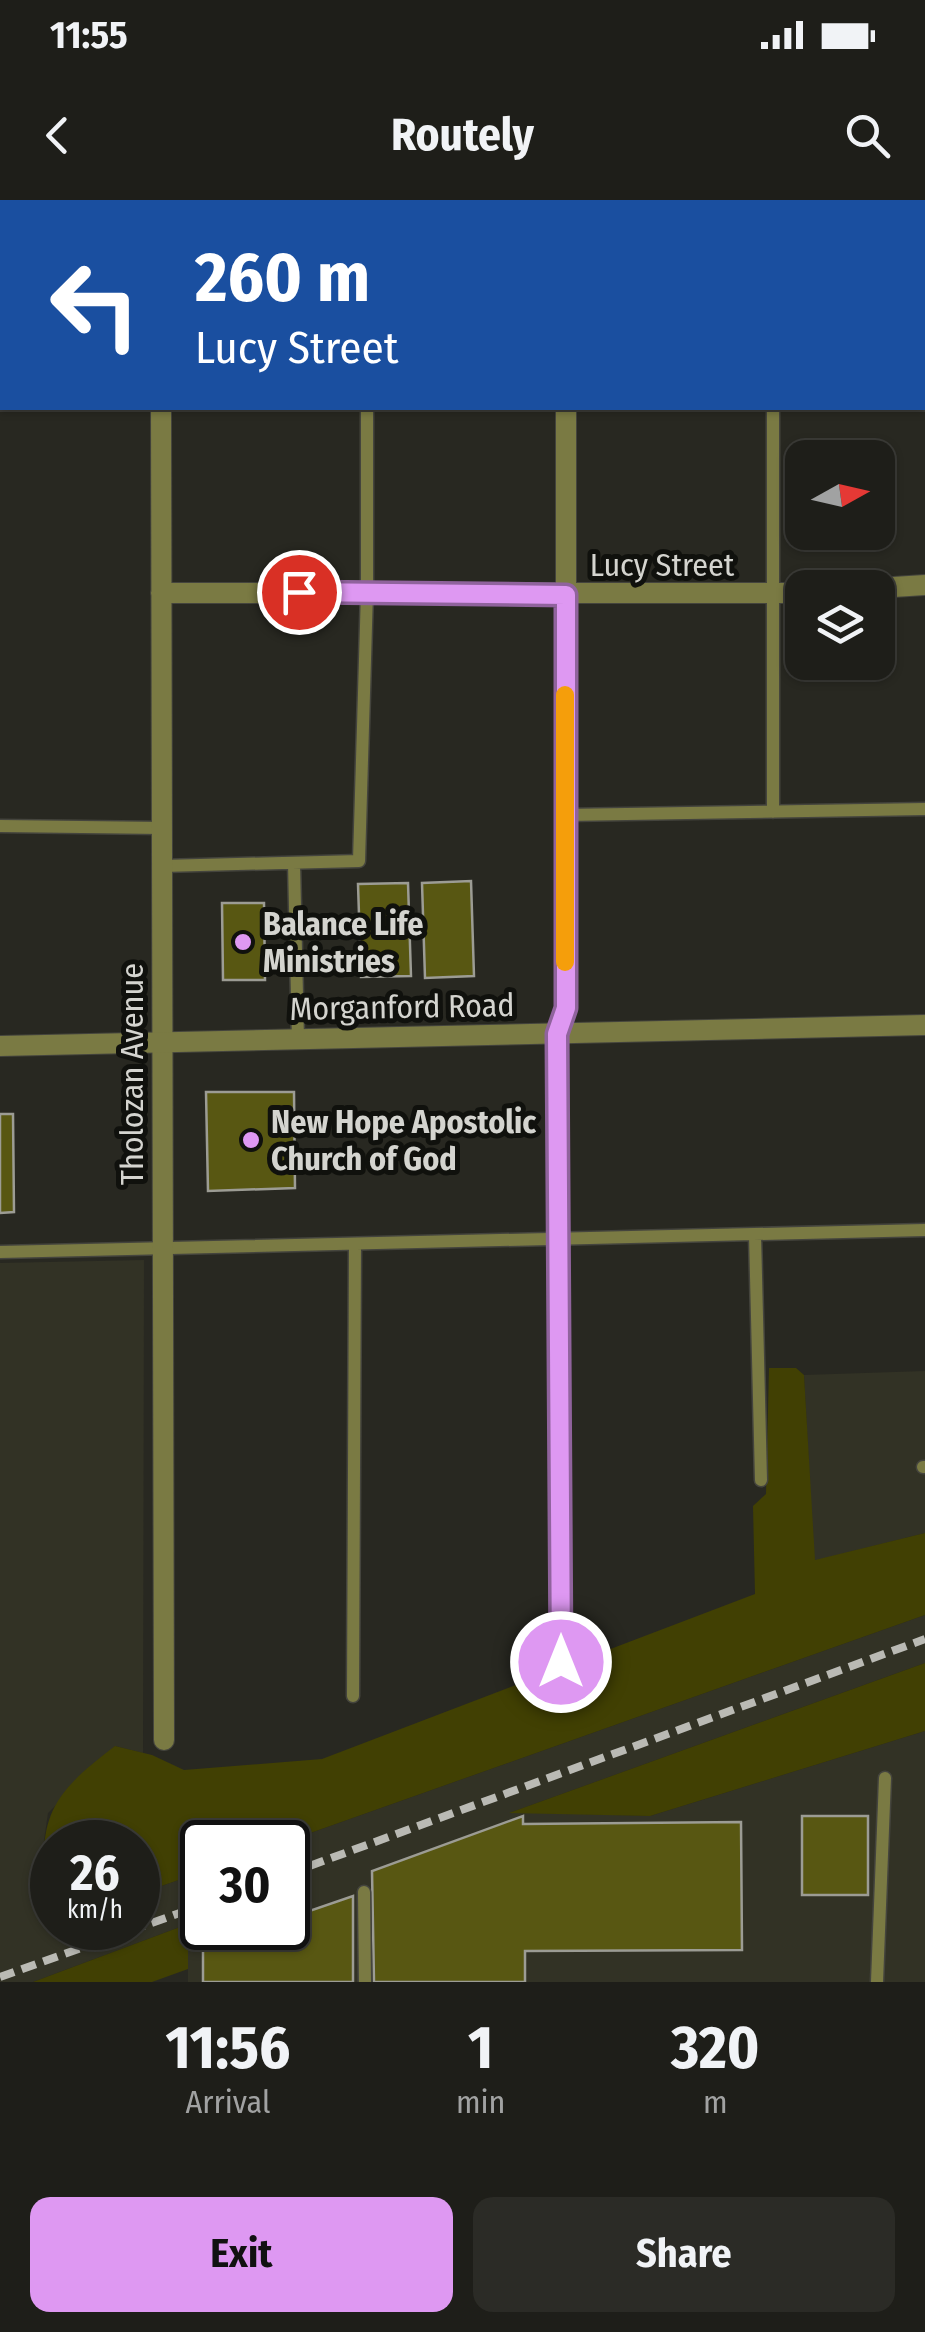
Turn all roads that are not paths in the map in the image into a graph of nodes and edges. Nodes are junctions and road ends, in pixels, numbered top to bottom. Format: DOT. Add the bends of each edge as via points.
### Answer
graph roads {
  1 [pos="161,410"];
  2 [pos="367,410"];
  3 [pos="566,410"];
  4 [pos="772,410"];
  5 [pos="925,585"];
  6 [pos="895,587"];
  7 [pos="368,592"];
  8 [pos="162,593"];
  9 [pos="785,594"];
  10 [pos="566,595"];
  11 [pos="773,595"];
  12 [pos="925,809"];
  13 [pos="773,812"];
  14 [pos="565,816"];
  15 [pos="0,826"];
  16 [pos="163,828"];
  17 [pos="294,863"];
  18 [pos="162,866"];
  19 [pos="925,1026"];
  20 [pos="557,1034"];
  21 [pos="298,1040"];
  22 [pos="161,1043"];
  23 [pos="0,1046"];
  24 [pos="925,1230"];
  25 [pos="755,1235"];
  26 [pos="558,1239"];
  27 [pos="356,1245"];
  28 [pos="164,1249"];
  29 [pos="0,1252"];
  30 [pos="761,1480"];
  31 [pos="561,1662"];
  32 [pos="353,1696"];
  33 [pos="164,1740"];
  34 [pos="884,1778"];
  35 [pos="364,1892"];
  36 [pos="365,1982"];
  37 [pos="877,1982"];
  1 -- 8 [label="street, Tholozan Avenue"];
  2 -- 7 [label="lane"];
  3 -- 10 [label="street"];
  4 -- 11 [label="lane"];
  5 -- 6 [label="street"];
  7 -- 8 [label="street, Lucy Street"];
  7 -- 10 [label="street, Lucy Street"];
  7 -- 17 [label="lane" via="359,862"];
  8 -- 16 [label="street, Tholozan Avenue"];
  9 -- 11 [label="street, Lucy Street"];
  10 -- 11 [label="street, Lucy Street"];
  10 -- 14 [label="street"];
  11 -- 13 [label="lane"];
  12 -- 13 [label="lane"];
  13 -- 14 [label="lane"];
  14 -- 20 [label="street" via="566,1008"];
  15 -- 16 [label="lane"];
  16 -- 18 [label="street, Tholozan Avenue"];
  17 -- 18 [label="lane"];
  17 -- 21 [label="lane"];
  18 -- 22 [label="street, Tholozan Avenue"];
  19 -- 20 [label="street, Morganford Road"];
  20 -- 21 [label="street, Morganford Road"];
  20 -- 26 [label="street"];
  21 -- 22 [label="street, Morganford Road"];
  22 -- 23 [label="street, Morganford Road"];
  22 -- 28 [label="street, Tholozan Avenue"];
  24 -- 25 [label="lane"];
  25 -- 26 [label="lane"];
  25 -- 30 [label="lane"];
  26 -- 27 [label="lane"];
  26 -- 31 [label="street"];
  27 -- 28 [label="lane"];
  27 -- 32 [label="lane"];
  28 -- 29 [label="lane"];
  28 -- 33 [label="street, Tholozan Avenue"];
  34 -- 37 [label="lane"];
  35 -- 36 [label="lane"];
}
